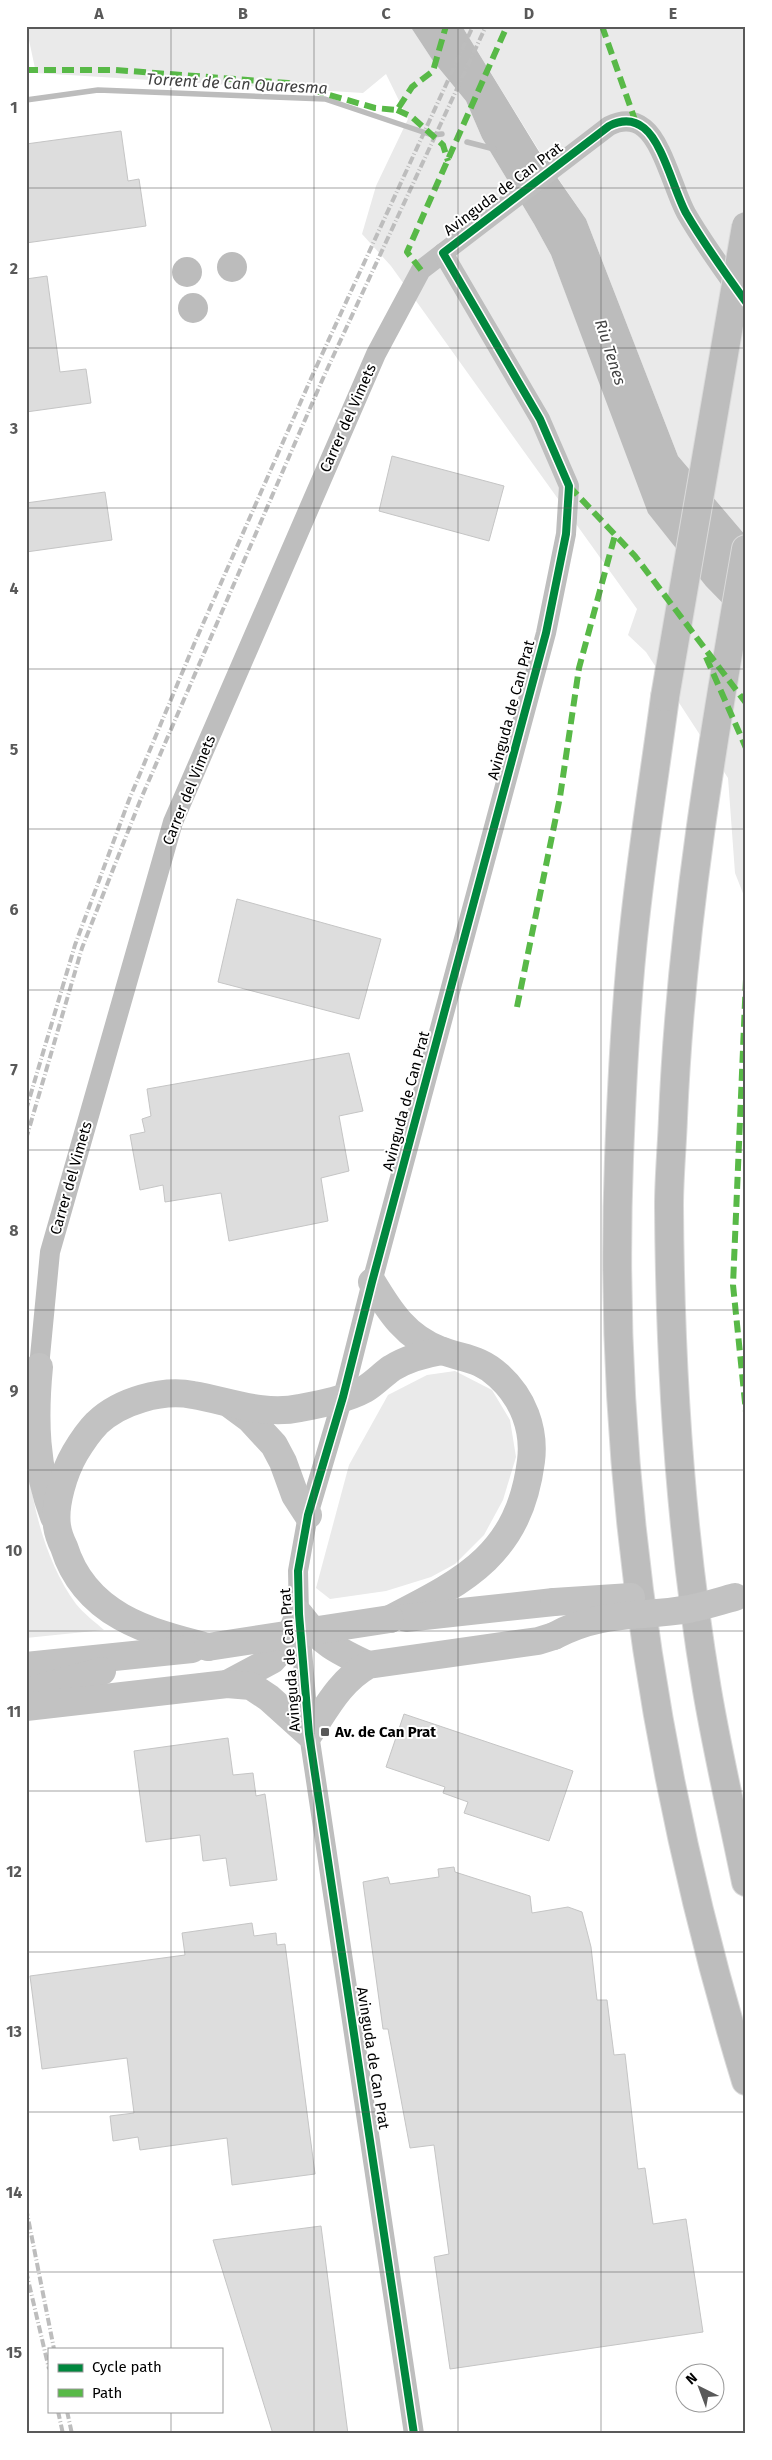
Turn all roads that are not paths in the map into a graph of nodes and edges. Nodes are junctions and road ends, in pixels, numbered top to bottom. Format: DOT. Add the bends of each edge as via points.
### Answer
graph roads {
  1 [pos="746,226"];
  2 [pos="443,253"];
  3 [pos="746,302"];
  4 [pos="746,549"];
  5 [pos="372,1282"];
  6 [pos="442,1351"];
  7 [pos="39,1367"];
  8 [pos="343,1397"];
  9 [pos="228,1403"];
  10 [pos="308,1515"];
  11 [pos="57,1525"];
  12 [pos="740,1597"];
  13 [pos="299,1614"];
  14 [pos="390,1619"];
  15 [pos="208,1647"];
  16 [pos="129,1656"];
  17 [pos="368,1665"];
  18 [pos="26,1666"];
  19 [pos="227,1684"];
  20 [pos="26,1692"];
  21 [pos="26,1707"];
  22 [pos="310,1734"];
  23 [pos="746,1882"];
  24 [pos="746,2081"];
  25 [pos="414,2434"];
  1 -- 24 [label="highway, bridge" via="664,697 635,922 619,1162 618,1300 632,1532 647,1651 694,1898"];
  2 -- 3 [label="street, Avinguda de Can Prat" via="609,126 628,121 646,129 685,212"];
  2 -- 5 [label="street, Avinguda de Can Prat" via="540,419 568,486 566,534 546,633"];
  2 -- 7 [label="street, Carrer del Vimets" via="421,270 376,354 173,822 50,1252"];
  4 -- 23 [label="highway" via="709,759 689,904 676,1052 669,1203 672,1354 695,1607 707,1691"];
  5 -- 6 [label="street" via="390,1312 410,1334"];
  5 -- 8 [label="street, Avinguda de Can Prat"];
  6 -- 8 [label="street" via="404,1361 365,1389"];
  6 -- 14 [label="street" via="474,1360 498,1374 523,1407 533,1444 526,1491 505,1539 487,1558 447,1590"];
  7 -- 11 [label="street" via="34,1422 46,1497"];
  8 -- 9 [label="street" via="282,1411"];
  8 -- 10 [label="street, Avinguda de Can Prat"];
  9 -- 10 [label="street" via="250,1419 274,1445 295,1495"];
  9 -- 11 [label="street" via="190,1394 162,1395 116,1410 98,1422 69,1464 60,1490"];
  10 -- 13 [label="street, Avinguda de Can Prat" via="298,1571"];
  11 -- 15 [label="street" via="77,1577 108,1610 130,1623 162,1635"];
  12 -- 14 [label="street, bridge" via="656,1596 554,1602"];
  12 -- 17 [label="street, bridge" via="690,1609 601,1617 538,1641"];
  13 -- 17 [label="street" via="330,1647"];
  13 -- 19 [label="street" via="288,1642 272,1660"];
  13 -- 22 [label="street, Avinguda de Can Prat"];
  14 -- 15 [label="street, bridge"];
  15 -- 16 [label="street"];
  16 -- 18 [label="street"];
  16 -- 20 [label="street" via="99,1672"];
  17 -- 22 [label="street" via="352,1674 338,1689"];
  19 -- 21 [label="street"];
  19 -- 22 [label="street" via="251,1686"];
  22 -- 25 [label="street, Avinguda de Can Prat"];
}
